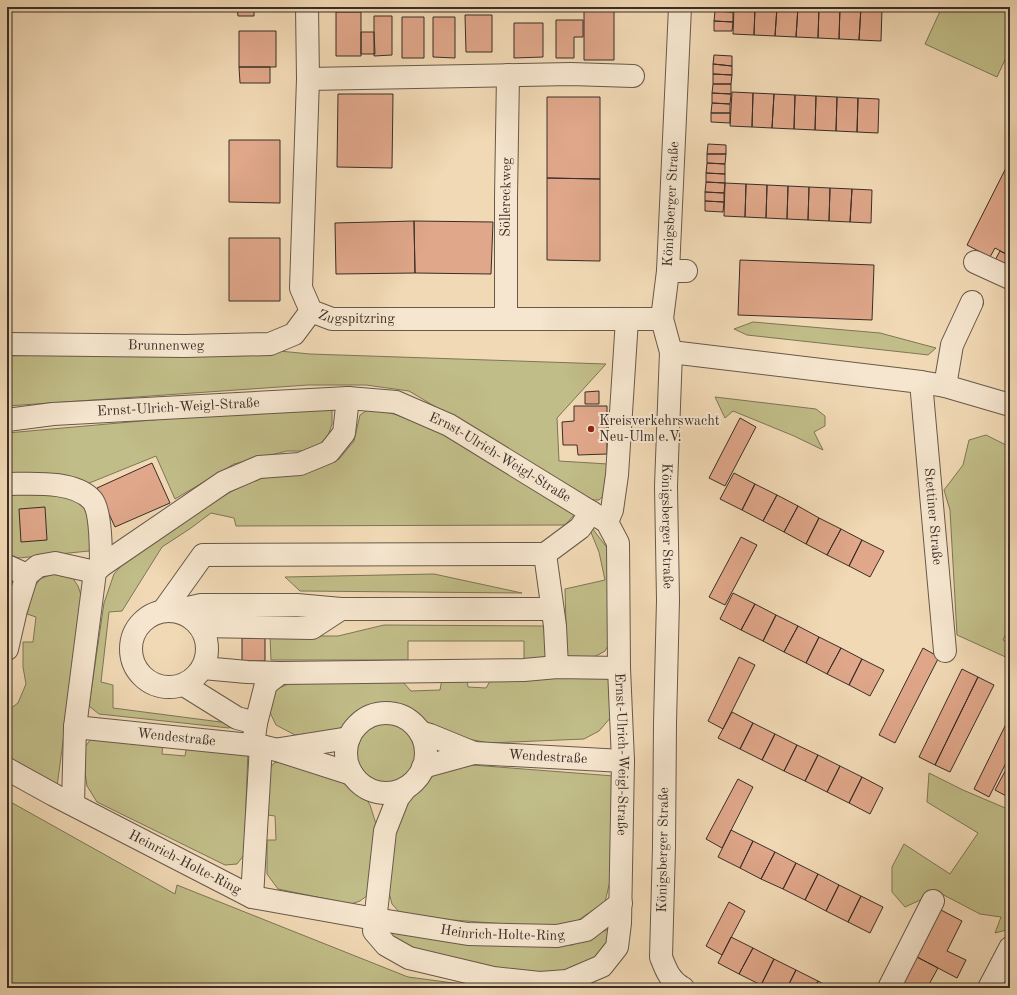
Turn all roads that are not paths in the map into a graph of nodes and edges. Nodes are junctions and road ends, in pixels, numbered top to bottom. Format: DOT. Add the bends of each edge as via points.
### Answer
graph roads {
  1 [pos="307,7"];
  2 [pos="680,7"];
  3 [pos="508,75"];
  4 [pos="633,76"];
  5 [pos="308,79"];
  6 [pos="976,262"];
  7 [pos="1010,278"];
  8 [pos="972,302"];
  9 [pos="311,311"];
  10 [pos="506,319"];
  11 [pos="628,319"];
  12 [pos="662,319"];
  13 [pos="7,344"];
  14 [pos="671,352"];
  15 [pos="921,382"];
  16 [pos="945,386"];
  17 [pos="348,398"];
  18 [pos="1010,405"];
  19 [pos="7,420"];
  20 [pos="7,484"];
  21 [pos="599,517"];
  22 [pos="545,554"];
  23 [pos="7,566"];
  24 [pos="98,569"];
  25 [pos="27,575"];
  26 [pos="12,609"];
  27 [pos="341,609"];
  28 [pos="552,609"];
  29 [pos="168,611"];
  30 [pos="200,626"];
  31 [pos="7,649"];
  32 [pos="945,651"];
  33 [pos="557,667"];
  34 [pos="203,668"];
  35 [pos="619,668"];
  36 [pos="280,673"];
  37 [pos="184,685"];
  38 [pos="256,723"];
  39 [pos="75,727"];
  40 [pos="420,732"];
  41 [pos="349,738"];
  42 [pos="263,747"];
  43 [pos="474,752"];
  44 [pos="622,761"];
  45 [pos="423,767"];
  46 [pos="7,769"];
  47 [pos="352,774"];
  48 [pos="405,788"];
  49 [pos="374,792"];
  50 [pos="73,804"];
  51 [pos="385,831"];
  52 [pos="252,897"];
  53 [pos="933,901"];
  54 [pos="621,903"];
  55 [pos="375,919"];
  56 [pos="1010,948"];
  57 [pos="683,988"];
  58 [pos="889,988"];
  59 [pos="989,988"];
  1 -- 5 [label="street, Zugspitzring"];
  2 -- 12 [label="street, Königsberger Straße" via="677,271"];
  3 -- 4 [label="street"];
  3 -- 5 [label="street"];
  3 -- 10 [label="street, Söllereckweg"];
  5 -- 9 [label="street, Zugspitzring" via="301,288"];
  6 -- 7 [label="street"];
  8 -- 16 [label="street" via="952,345"];
  9 -- 10 [label="street, Zugspitzring" via="332,319"];
  9 -- 13 [label="street, Brunnenweg" via="294,334 270,344"];
  10 -- 11 [label="street, Zugspitzring"];
  11 -- 12 [label="street, Zugspitzring"];
  11 -- 21 [label="street" via="617,475 612,510"];
  12 -- 14 [label="street, Königsberger Straße"];
  14 -- 15 [label="street"];
  14 -- 57 [label="street, Königsberger Straße" via="666,486 668,600 661,957 667,973"];
  15 -- 16 [label="street"];
  15 -- 32 [label="street, Stettiner Straße" via="920,475"];
  16 -- 18 [label="street"];
  17 -- 19 [label="street, Ernst-Ulrich-Weigl-Straße" via="53,414"];
  17 -- 21 [label="street, Ernst-Ulrich-Weigl-Straße" via="396,402 449,425"];
  17 -- 24 [label="street" via="344,433 329,452 300,464 259,467 224,482"];
  20 -- 24 [label="street" via="57,485 77,490 93,500 99,528"];
  21 -- 22 [label="street"];
  21 -- 35 [label="street, Ernst-Ulrich-Weigl-Straße" via="618,543"];
  22 -- 28 [label="street"];
  22 -- 29 [label="street" via="203,555"];
  23 -- 25 [label="street"];
  24 -- 25 [label="street" via="55,563 38,566"];
  24 -- 39 [label="street"];
  25 -- 26 [label="street"];
  26 -- 31 [label="street"];
  27 -- 28 [label="street"];
  27 -- 29 [label="street" via="297,605 201,605"];
  27 -- 30 [label="street" via="312,628"];
  28 -- 33 [label="street"];
  29 -- 30 [label="street" via="183,613 193,618"];
  29 -- 37 [label="street" via="151,615 141,623 134,634 131,646 132,659 137,671 146,680 158,686 171,688"];
  30 -- 34 [label="street" via="208,646"];
  33 -- 35 [label="street"];
  33 -- 36 [label="street" via="524,670"];
  34 -- 36 [label="street"];
  34 -- 37 [label="street" via="195,678"];
  35 -- 44 [label="street, Ernst-Ulrich-Weigl-Straße"];
  36 -- 38 [label="street" via="266,684"];
  37 -- 38 [label="street" via="237,718"];
  38 -- 42 [label="street"];
  39 -- 42 [label="street, Wendestraße"];
  39 -- 50 [label="street"];
  40 -- 41 [label="street" via="401,716 389,713 376,714 355,727"];
  40 -- 43 [label="street, Wendestraße"];
  40 -- 45 [label="street" via="426,755"];
  41 -- 42 [label="street, Wendestraße"];
  41 -- 47 [label="street" via="346,750 347,763"];
  42 -- 47 [label="street, Wendestraße"];
  42 -- 52 [label="street"];
  43 -- 44 [label="street, Wendestraße"];
  43 -- 45 [label="street, Wendestraße"];
  44 -- 54 [label="street, Ernst-Ulrich-Weigl-Straße"];
  45 -- 48 [label="street" via="413,783"];
  46 -- 50 [label="street, Heinrich-Holte-Ring"];
  47 -- 49 [label="street" via="365,788"];
  48 -- 49 [label="street" via="384,794"];
  48 -- 51 [label="street" via="398,798"];
  49 -- 51 [label="street"];
  50 -- 52 [label="street, Heinrich-Holte-Ring"];
  51 -- 55 [label="street"];
  52 -- 55 [label="street, Heinrich-Holte-Ring"];
  53 -- 58 [label="street"];
  54 -- 55 [label="street, Heinrich-Holte-Ring" via="586,930 557,936 468,934"];
  54 -- 55 [label="street, Ernst-Ulrich-Weigl-Straße" via="617,947 602,966 567,981 540,983 492,978 409,958 382,941 374,931"];
  56 -- 59 [label="street"];
}
